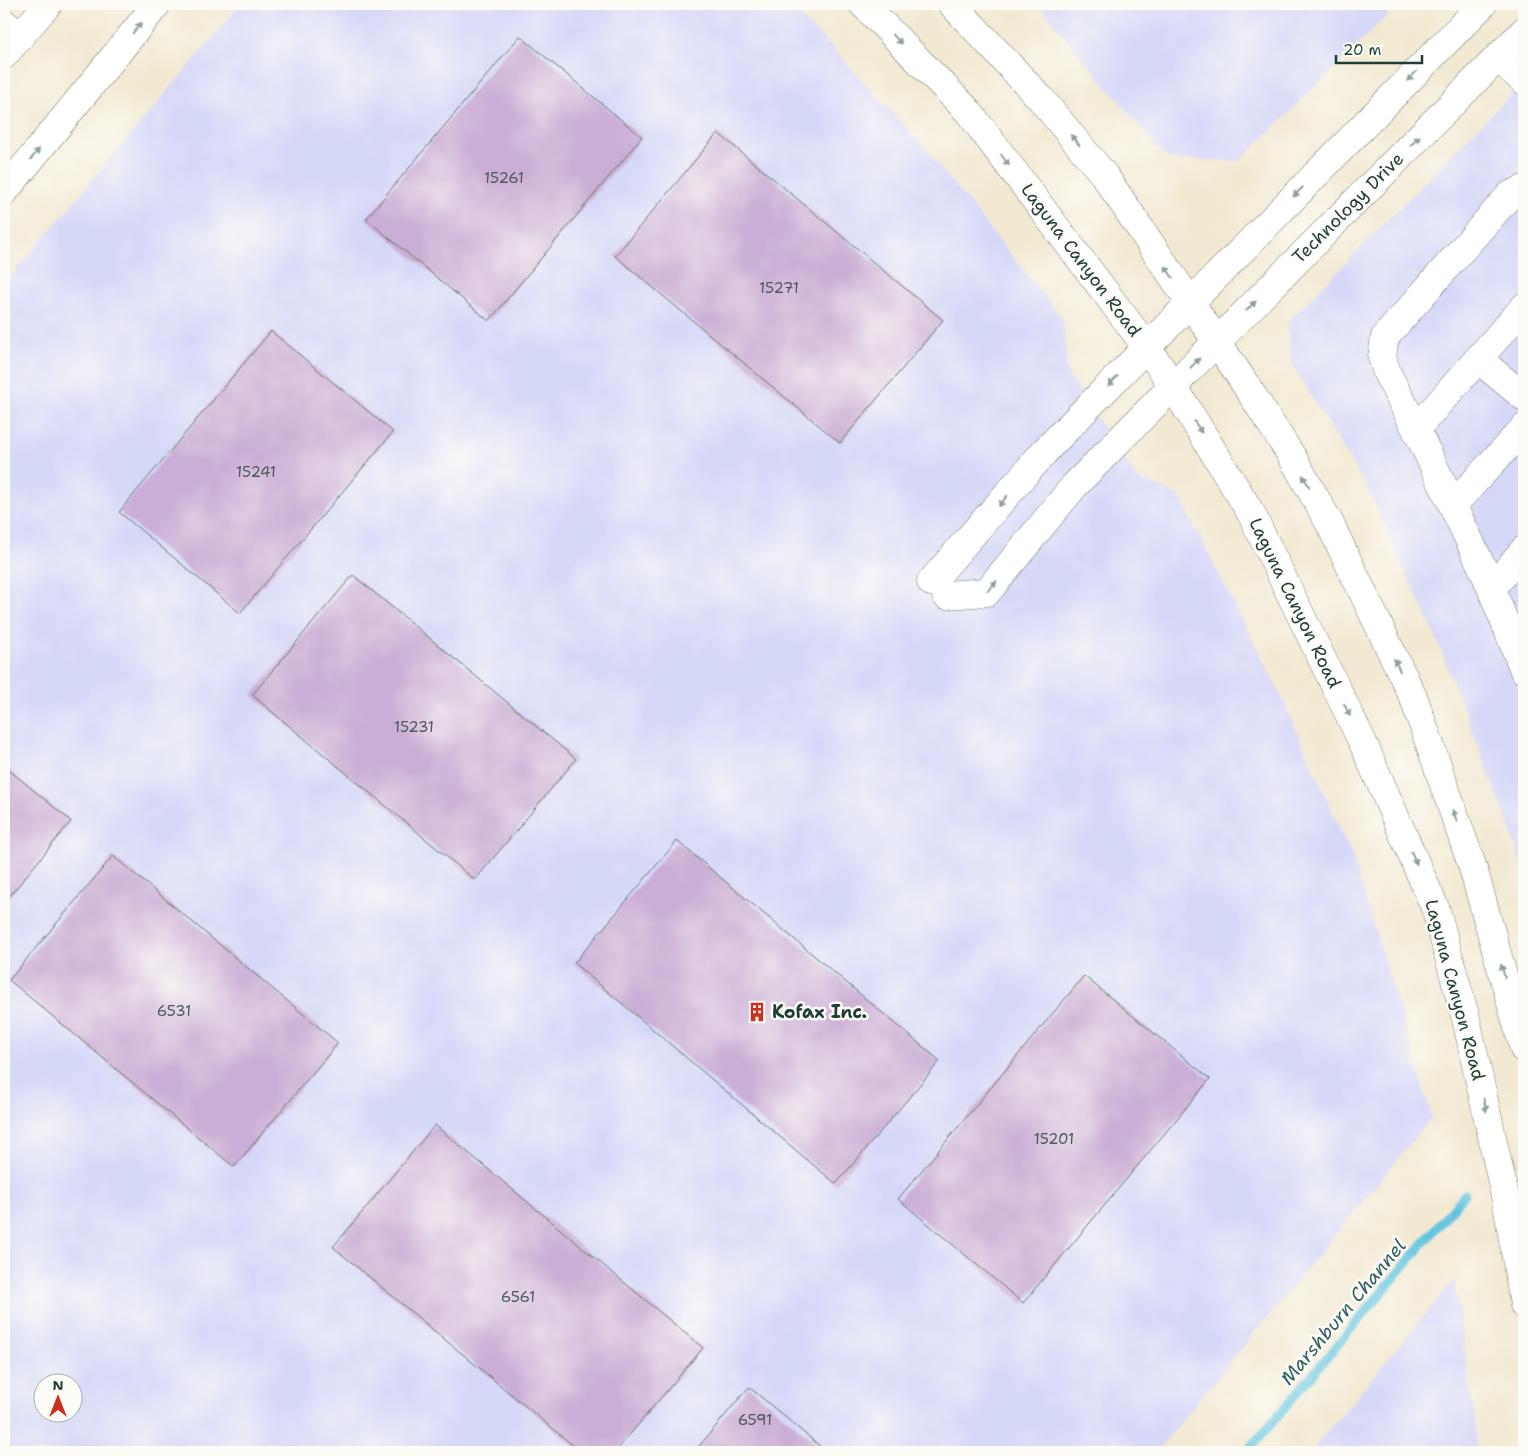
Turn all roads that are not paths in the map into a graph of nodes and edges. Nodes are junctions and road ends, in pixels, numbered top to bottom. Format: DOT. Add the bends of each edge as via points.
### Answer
graph roads {
  1 [pos="48,4"];
  2 [pos="157,4"];
  3 [pos="863,4"];
  4 [pos="952,4"];
  5 [pos="1483,4"];
  6 [pos="1524,31"];
  7 [pos="9,38"];
  8 [pos="1498,58"];
  9 [pos="1524,81"];
  10 [pos="1524,189"];
  11 [pos="4,192"];
  12 [pos="1189,303"];
  13 [pos="1524,307"];
  14 [pos="1217,341"];
  15 [pos="1146,346"];
  16 [pos="1478,359"];
  17 [pos="1173,386"];
  18 [pos="1524,397"];
  19 [pos="1524,428"];
  20 [pos="1416,429"];
  21 [pos="1453,505"];
  22 [pos="1524,550"];
  23 [pos="1492,588"];
  24 [pos="1524,670"];
  25 [pos="1524,1049"];
  26 [pos="1524,1304"];
  1 -- 7 [label="main road"];
  11 -- 2 [label="main road, one-way"];
  3 -- 15 [label="main road, Laguna Canyon Road, one-way" via="968,111"];
  12 -- 4 [label="main road, one-way" via="1104,175 1041,99"];
  5 -- 12 [label="main road, one-way"];
  6 -- 8 [label="main road, Technology Drive"];
  8 -- 9 [label="main road"];
  14 -- 8 [label="main road, Technology Drive, one-way"];
  10 -- 20 [label="main road" via="1510,195 1385,336 1382,357 1387,373"];
  12 -- 14 [label="main road"];
  12 -- 15 [label="main road"];
  13 -- 16 [label="main road"];
  17 -- 14 [label="main road, Technology Drive, one-way"];
  25 -- 14 [label="main road, one-way" via="1473,868 1414,699 1330,524 1291,455"];
  15 -- 17 [label="main road, Laguna Canyon Road"];
  15 -- 17 [label="main road, Technology Drive, one-way" via="1044,452 939,589 987,592 1075,485"];
  16 -- 18 [label="main road"];
  16 -- 20 [label="main road"];
  17 -- 26 [label="main road, Laguna Canyon Road, one-way" via="1251,513 1363,743 1436,910 1467,1023 1508,1210"];
  19 -- 21 [label="main road"];
  20 -- 21 [label="main road"];
  21 -- 23 [label="main road"];
  22 -- 23 [label="main road"];
  23 -- 24 [label="main road"];
}
